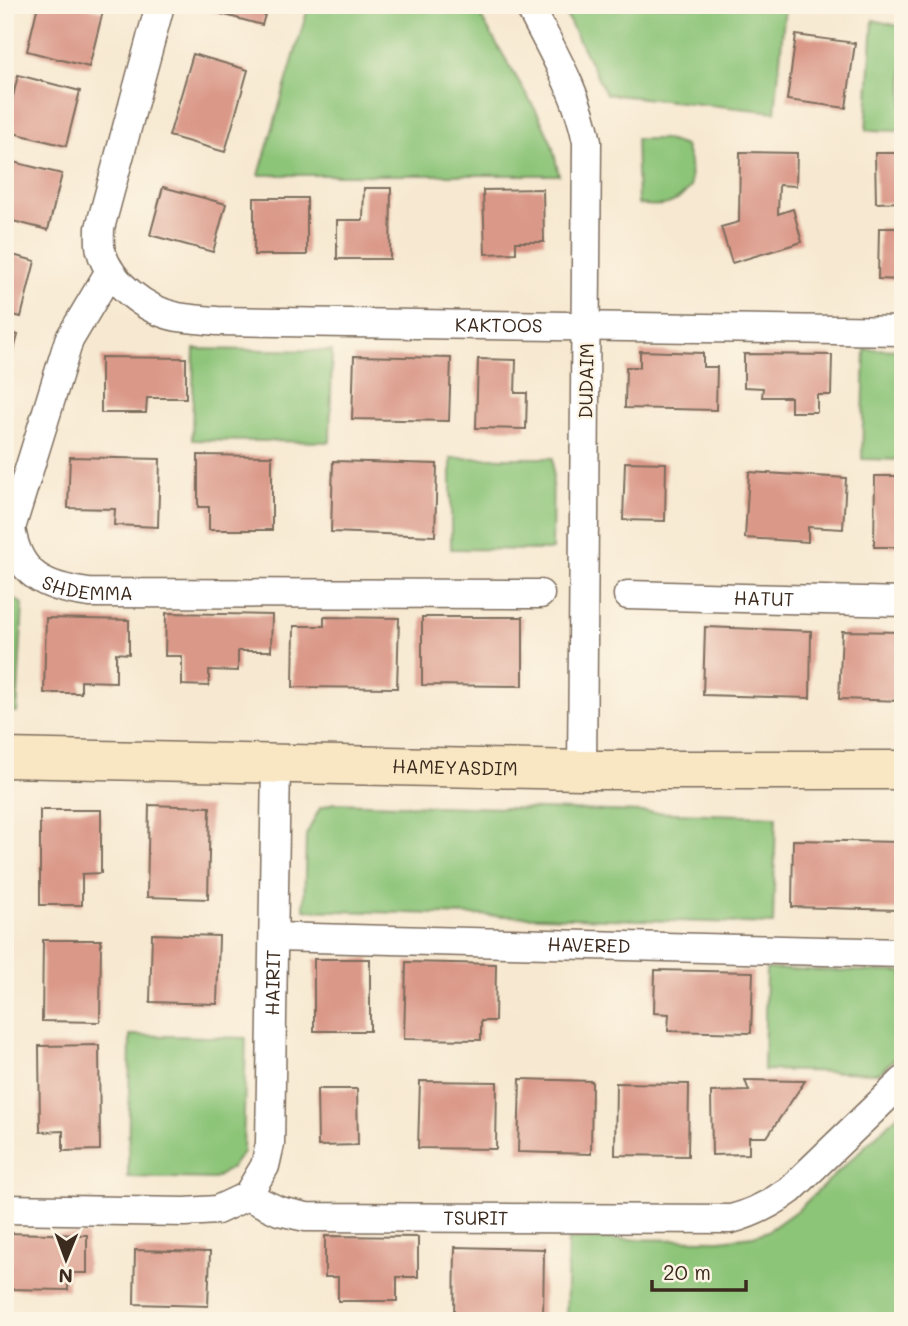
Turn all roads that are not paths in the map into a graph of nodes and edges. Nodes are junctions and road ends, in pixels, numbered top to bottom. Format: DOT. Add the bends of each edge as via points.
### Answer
graph roads {
  1 [pos="160,5"];
  2 [pos="528,5"];
  3 [pos="110,271"];
  4 [pos="587,326"];
  5 [pos="903,331"];
  6 [pos="540,594"];
  7 [pos="628,595"];
  8 [pos="903,602"];
  9 [pos="6,759"];
  10 [pos="276,764"];
  11 [pos="582,770"];
  12 [pos="903,770"];
  13 [pos="274,937"];
  14 [pos="903,953"];
  15 [pos="903,1081"];
  16 [pos="247,1196"];
  17 [pos="5,1209"];
  1 -- 3 [label="street" via="100,228 101,250"];
  2 -- 4 [label="street, DUDAIM" via="584,122"];
  3 -- 4 [label="street, KAKTOOS" via="145,304 176,317"];
  3 -- 6 [label="street, SHDEMMA" via="69,340 11,528 23,565 38,578 58,588 89,593"];
  4 -- 5 [label="street, KAKTOOS"];
  4 -- 11 [label="street, DUDAIM"];
  7 -- 8 [label="street, HATUT"];
  9 -- 10 [label="street, HAMEYASDIM"];
  10 -- 11 [label="street, HAMEYASDIM"];
  10 -- 13 [label="street, HAIRIT"];
  11 -- 12 [label="street, HAMEYASDIM"];
  13 -- 14 [label="street, HAVERED"];
  13 -- 16 [label="street, HAIRIT" via="270,1144 265,1166"];
  15 -- 16 [label="street, TSURIT" via="790,1190 769,1205 731,1219 306,1217"];
  16 -- 17 [label="street" via="217,1210 185,1212"];
}
